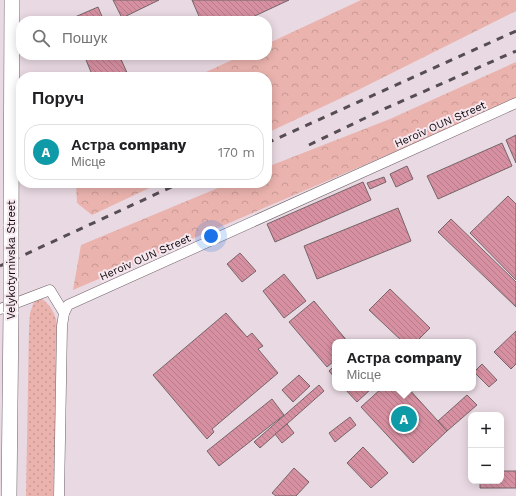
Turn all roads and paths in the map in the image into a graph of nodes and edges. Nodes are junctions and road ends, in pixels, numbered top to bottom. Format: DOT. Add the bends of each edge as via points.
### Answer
graph roads {
  1 [pos="12,0"];
  2 [pos="516,103"];
  3 [pos="6,311"];
  4 [pos="64,313"];
  5 [pos="9,496"];
  6 [pos="59,496"];
  1 -- 3 [label="main road, Velykotyrnivska Street, bridge" via="11,226"];
  2 -- 4 [label="street, Heroiv OUN Street" via="68,305"];
  3 -- 4 [label="street" via="50,290"];
  3 -- 5 [label="main road, Velykotyrnivska Street"];
  4 -- 6 [label="street"];
}
